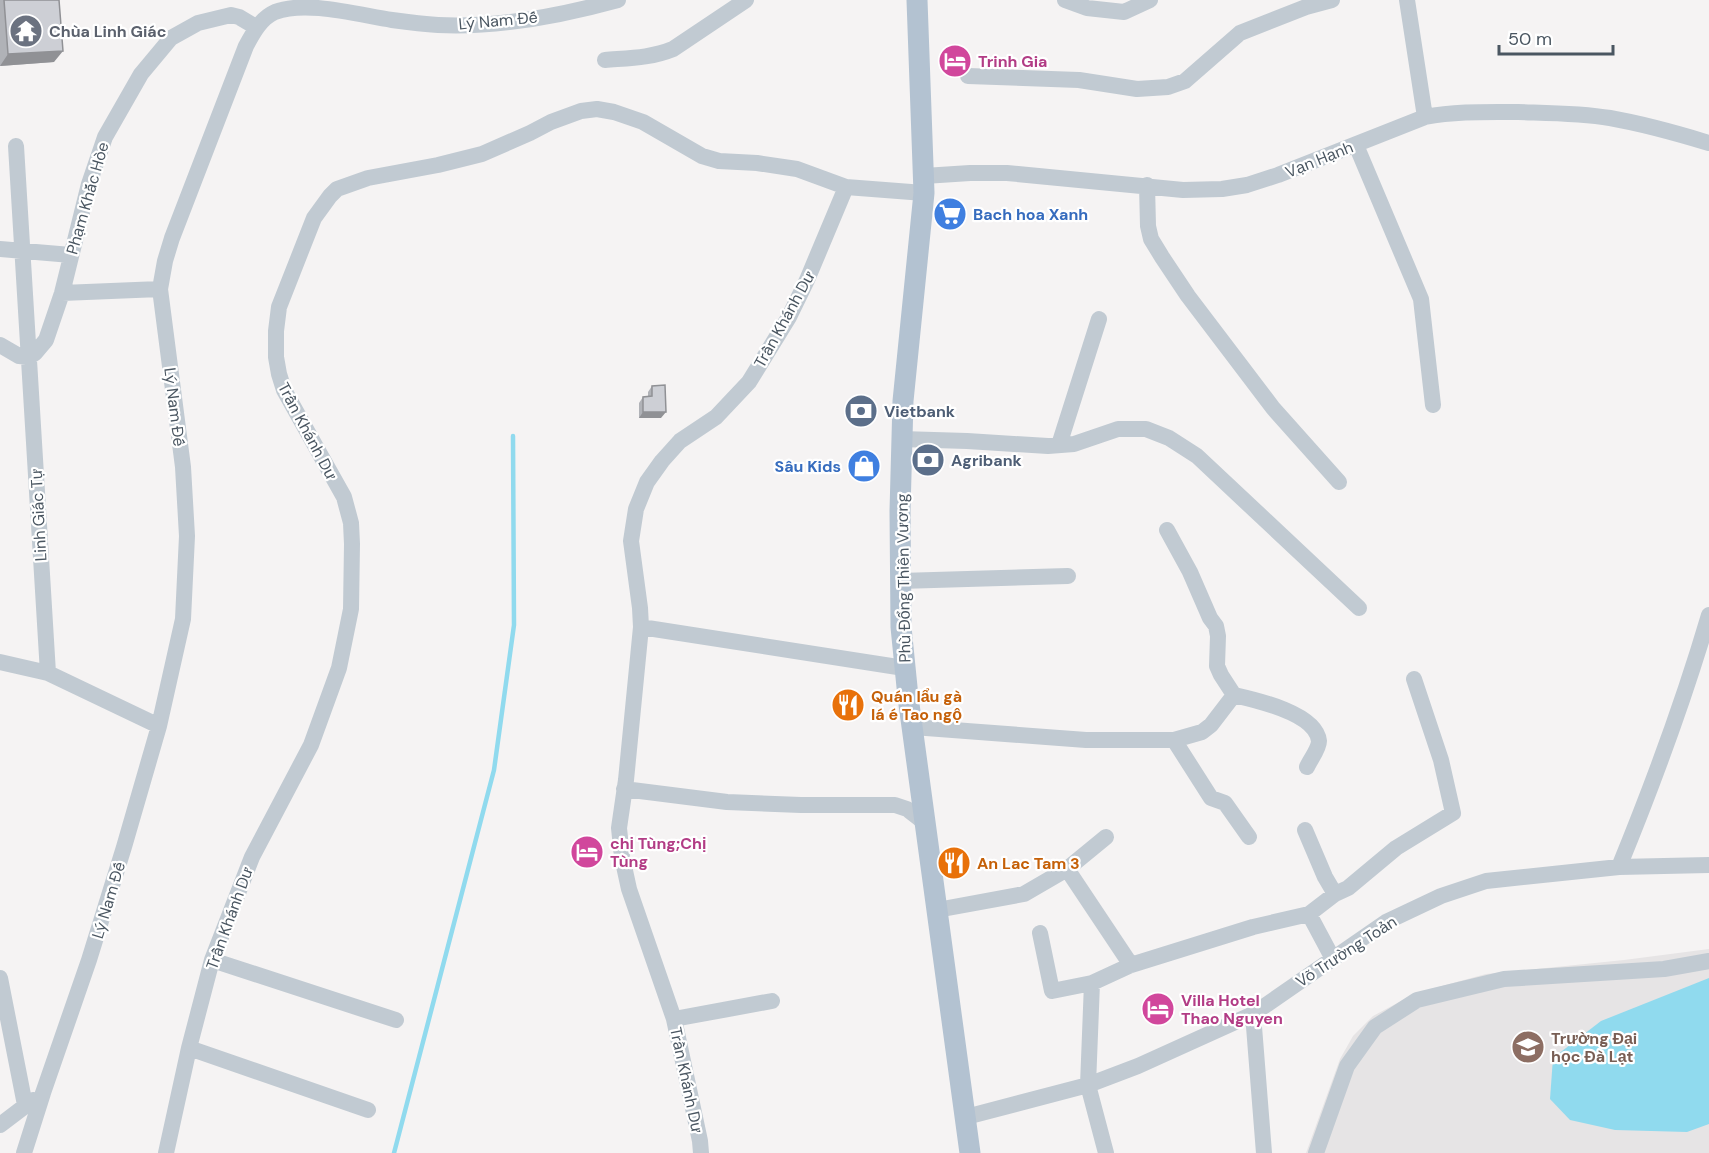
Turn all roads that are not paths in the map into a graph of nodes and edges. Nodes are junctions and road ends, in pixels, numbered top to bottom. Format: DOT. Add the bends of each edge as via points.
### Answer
graph roads {
  1 [pos="326,0"];
  2 [pos="618,0"];
  3 [pos="746,0"];
  4 [pos="917,0"];
  5 [pos="1065,0"];
  6 [pos="1150,0"];
  7 [pos="1332,0"];
  8 [pos="1407,0"];
  9 [pos="1306,3"];
  10 [pos="357,13"];
  11 [pos="256,27"];
  12 [pos="605,60"];
  13 [pos="968,76"];
  14 [pos="1425,117"];
  15 [pos="1709,143"];
  16 [pos="1356,145"];
  17 [pos="16,146"];
  18 [pos="924,184"];
  19 [pos="1147,185"];
  20 [pos="846,187"];
  21 [pos="0,249"];
  22 [pos="22,251"];
  23 [pos="71,255"];
  24 [pos="160,289"];
  25 [pos="62,293"];
  26 [pos="1099,319"];
  27 [pos="0,345"];
  28 [pos="29,357"];
  29 [pos="1433,405"];
  30 [pos="902,440"];
  31 [pos="1059,445"];
  32 [pos="1339,482"];
  33 [pos="1167,530"];
  34 [pos="1068,576"];
  35 [pos="900,580"];
  36 [pos="1359,608"];
  37 [pos="1709,615"];
  38 [pos="641,627"];
  39 [pos="0,662"];
  40 [pos="904,668"];
  41 [pos="48,673"];
  42 [pos="1414,679"];
  43 [pos="1234,695"];
  44 [pos="159,726"];
  45 [pos="913,727"];
  46 [pos="1174,740"];
  47 [pos="1307,767"];
  48 [pos="624,789"];
  49 [pos="925,823"];
  50 [pos="1305,830"];
  51 [pos="1106,837"];
  52 [pos="1249,837"];
  53 [pos="1709,865"];
  54 [pos="1619,867"];
  55 [pos="1067,869"];
  56 [pos="1335,894"];
  57 [pos="937,910"];
  58 [pos="1309,914"];
  59 [pos="1040,933"];
  60 [pos="1333,959"];
  61 [pos="212,960"];
  62 [pos="1709,961"];
  63 [pos="1131,965"];
  64 [pos="0,978"];
  65 [pos="1092,983"];
  66 [pos="772,1001"];
  67 [pos="1253,1014"];
  68 [pos="674,1019"];
  69 [pos="396,1020"];
  70 [pos="189,1048"];
  71 [pos="1088,1085"];
  72 [pos="43,1093"];
  73 [pos="24,1105"];
  74 [pos="368,1110"];
  75 [pos="966,1117"];
  76 [pos="0,1125"];
  77 [pos="24,1153"];
  78 [pos="165,1153"];
  79 [pos="701,1153"];
  80 [pos="970,1153"];
  81 [pos="1106,1153"];
  82 [pos="1264,1153"];
  83 [pos="1316,1153"];
  1 -- 10 [label="street"];
  2 -- 10 [label="street, Lý Nam Đế" via="487,25 437,25"];
  3 -- 12 [label="street" via="673,49 648,57"];
  4 -- 18 [label="main road, Phù Đổng Thiên Vương"];
  5 -- 6 [label="street" via="1087,8 1124,12"];
  7 -- 9 [label="street"];
  8 -- 14 [label="street"];
  9 -- 13 [label="street" via="1240,33 1185,81 1168,87 1137,89 1079,80"];
  10 -- 11 [label="street, Lý Nam Đế" via="306,7 288,9 275,12"];
  11 -- 23 [label="street, Phạm Khắc Hòe" via="231,15 198,23 171,38 141,74 105,137"];
  11 -- 24 [label="street, Lý Nam Đế" via="172,238"];
  14 -- 15 [label="street, Vạn Hạnh" via="1478,111 1554,113 1666,129"];
  14 -- 16 [label="street, Vạn Hạnh"];
  16 -- 19 [label="street, Vạn Hạnh" via="1247,185 1183,190"];
  16 -- 29 [label="street" via="1421,299"];
  17 -- 22 [label="street, Linh Giác Tự"];
  18 -- 19 [label="street, Vạn Hạnh" via="970,173 1007,172"];
  18 -- 20 [label="street, Trần Khánh Dư"];
  18 -- 30 [label="main road, Phù Đổng Thiên Vương"];
  19 -- 32 [label="street" via="1148,226 1162,257 1273,408"];
  20 -- 38 [label="street, Trần Khánh Dư" via="789,317 749,382 716,417 680,441 647,482 636,509 631,542"];
  20 -- 61 [label="street, Trần Khánh Dư" via="797,169 702,156 643,122 597,109 551,122 482,154 368,178 337,189 330,196 314,218 285,288 279,307 276,357 284,390 344,497 351,523 351,609 339,668 311,745 252,857"];
  21 -- 22 [label="street"];
  22 -- 23 [label="street"];
  22 -- 28 [label="street, Linh Giác Tự"];
  23 -- 25 [label="street, Phạm Khắc Hòe"];
  24 -- 25 [label="street"];
  24 -- 44 [label="street, Lý Nam Đế" via="183,467 187,536 183,620"];
  25 -- 28 [label="street, Phạm Khắc Hòe" via="46,340"];
  26 -- 31 [label="street"];
  27 -- 28 [label="street"];
  28 -- 41 [label="street, Linh Giác Tự"];
  30 -- 31 [label="street"];
  30 -- 35 [label="main road, Phù Đổng Thiên Vương"];
  31 -- 36 [label="street" via="1119,429 1146,429 1169,438 1197,456"];
  33 -- 43 [label="street" via="1216,626 1217,666"];
  34 -- 35 [label="street"];
  35 -- 40 [label="main road, Phù Đổng Thiên Vương"];
  37 -- 54 [label="street" via="1668,740"];
  38 -- 40 [label="street"];
  38 -- 48 [label="street, Trần Khánh Dư"];
  39 -- 41 [label="street"];
  40 -- 45 [label="main road, Phù Đổng Thiên Vương"];
  41 -- 44 [label="street"];
  42 -- 56 [label="street" via="1441,760 1453,813 1396,848 1348,888"];
  43 -- 46 [label="street" via="1202,732"];
  43 -- 47 [label="street" via="1290,712 1307,723 1319,739"];
  44 -- 72 [label="street, Lý Nam Đế" via="124,847"];
  45 -- 46 [label="street" via="1086,740"];
  45 -- 49 [label="main road, Phù Đổng Thiên Vương"];
  46 -- 52 [label="street" via="1211,798 1225,803"];
  48 -- 49 [label="street" via="727,802 895,805"];
  48 -- 68 [label="street, Trần Khánh Dư" via="618,828 629,889"];
  49 -- 57 [label="main road, Phù Đổng Thiên Vương"];
  50 -- 56 [label="street"];
  51 -- 55 [label="street"];
  53 -- 54 [label="street, Võ Trường Toản"];
  54 -- 60 [label="street, Võ Trường Toản" via="1486,882 1441,896 1386,922"];
  55 -- 57 [label="street" via="1024,894"];
  55 -- 63 [label="street"];
  56 -- 58 [label="street"];
  57 -- 75 [label="main road, Phù Đổng Thiên Vương"];
  58 -- 60 [label="street"];
  58 -- 63 [label="street"];
  59 -- 65 [label="street" via="1052,991"];
  60 -- 67 [label="street, Võ Trường Toản"];
  61 -- 69 [label="street"];
  61 -- 70 [label="street, Trần Khánh Dư"];
  62 -- 83 [label="street" via="1664,969 1504,979 1416,1000 1375,1027 1347,1066"];
  63 -- 65 [label="street"];
  64 -- 73 [label="street"];
  65 -- 71 [label="street"];
  66 -- 68 [label="street"];
  67 -- 71 [label="street, Võ Trường Toản"];
  67 -- 82 [label="street"];
  68 -- 79 [label="street, Trần Khánh Dư"];
  70 -- 74 [label="street"];
  70 -- 78 [label="street, Trần Khánh Dư"];
  71 -- 75 [label="street, Võ Trường Toản"];
  71 -- 81 [label="street"];
  72 -- 73 [label="street"];
  72 -- 77 [label="street, Lý Nam Đế"];
  73 -- 76 [label="street"];
  75 -- 80 [label="main road, Phù Đổng Thiên Vương"];
}
